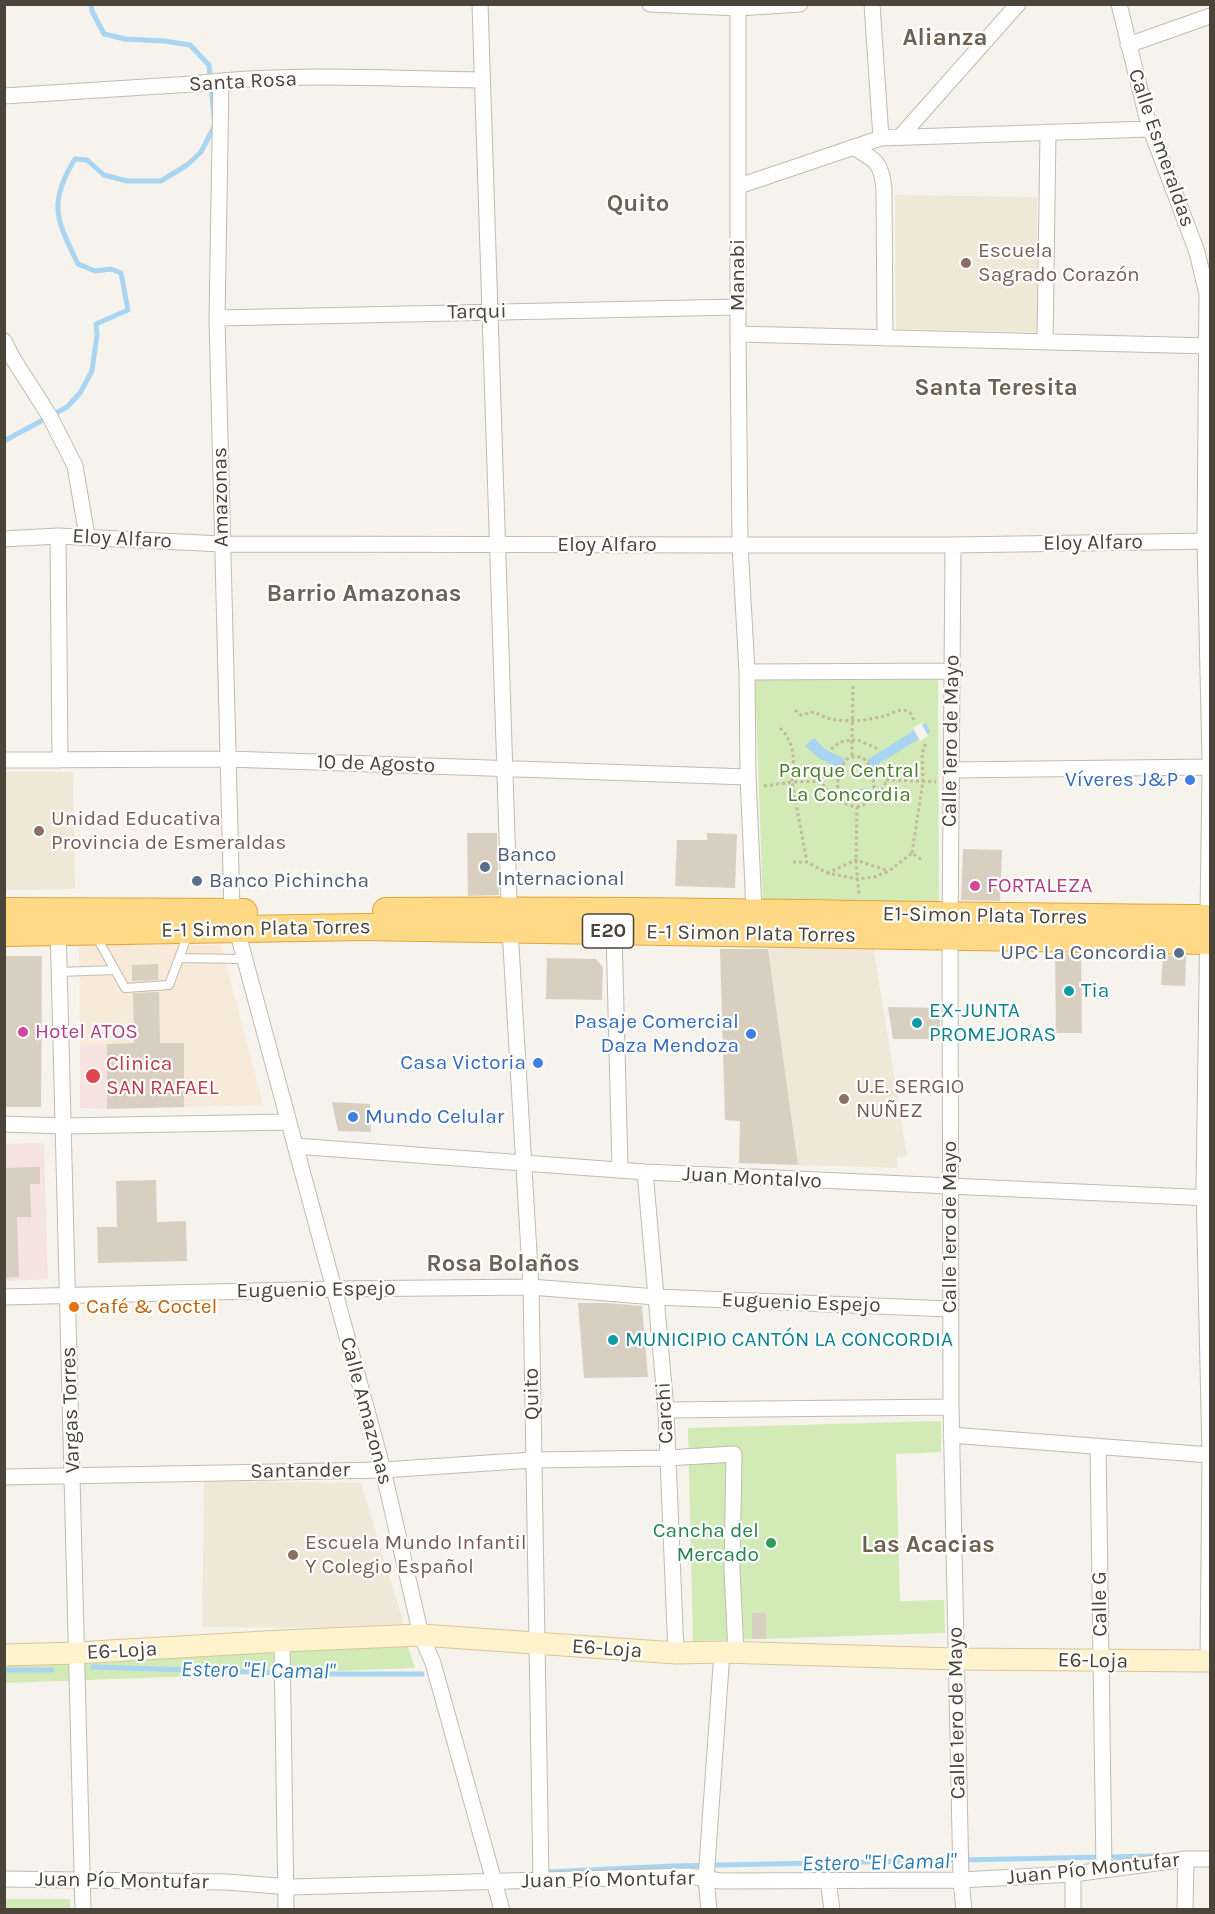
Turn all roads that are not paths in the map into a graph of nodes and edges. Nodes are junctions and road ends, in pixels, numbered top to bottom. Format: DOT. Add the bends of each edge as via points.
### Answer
graph roads {
  1 [pos="480,4"];
  2 [pos="650,4"];
  3 [pos="800,4"];
  4 [pos="872,4"];
  5 [pos="1018,4"];
  6 [pos="1119,4"];
  7 [pos="738,6"];
  8 [pos="1210,16"];
  9 [pos="1128,45"];
  10 [pos="483,80"];
  11 [pos="221,81"];
  12 [pos="4,96"];
  13 [pos="1150,129"];
  14 [pos="1048,132"];
  15 [pos="900,137"];
  16 [pos="881,138"];
  17 [pos="853,147"];
  18 [pos="739,186"];
  19 [pos="738,307"];
  20 [pos="489,312"];
  21 [pos="217,318"];
  22 [pos="738,334"];
  23 [pos="885,338"];
  24 [pos="4,341"];
  25 [pos="1045,342"];
  26 [pos="1209,346"];
  27 [pos="58,536"];
  28 [pos="87,537"];
  29 [pos="4,539"];
  30 [pos="1208,541"];
  31 [pos="222,544"];
  32 [pos="499,544"];
  33 [pos="740,545"];
  34 [pos="953,545"];
  35 [pos="952,671"];
  36 [pos="747,672"];
  37 [pos="228,759"];
  38 [pos="1210,759"];
  39 [pos="4,760"];
  40 [pos="60,760"];
  41 [pos="1210,767"];
  42 [pos="505,769"];
  43 [pos="951,770"];
  44 [pos="1210,776"];
  45 [pos="754,782"];
  46 [pos="4,911"];
  47 [pos="754,911"];
  48 [pos="509,919"];
  49 [pos="58,921"];
  50 [pos="233,921"];
  51 [pos="950,926"];
  52 [pos="190,930"];
  53 [pos="1209,930"];
  54 [pos="614,931"];
  55 [pos="94,932"];
  56 [pos="4,933"];
  57 [pos="179,958"];
  58 [pos="243,959"];
  59 [pos="115,970"];
  60 [pos="59,972"];
  61 [pos="288,1122"];
  62 [pos="4,1124"];
  63 [pos="64,1126"];
  64 [pos="295,1146"];
  65 [pos="524,1162"];
  66 [pos="620,1169"];
  67 [pos="645,1172"];
  68 [pos="950,1187"];
  69 [pos="1208,1198"];
  70 [pos="531,1287"];
  71 [pos="334,1289"];
  72 [pos="4,1297"];
  73 [pos="67,1297"];
  74 [pos="656,1297"];
  75 [pos="950,1309"];
  76 [pos="951,1407"];
  77 [pos="666,1410"];
  78 [pos="951,1435"];
  79 [pos="1098,1446"];
  80 [pos="1210,1455"];
  81 [pos="667,1458"];
  82 [pos="533,1460"];
  83 [pos="383,1470"];
  84 [pos="73,1477"];
  85 [pos="4,1478"];
  86 [pos="421,1635"];
  87 [pos="282,1641"];
  88 [pos="537,1644"];
  89 [pos="729,1652"];
  90 [pos="76,1653"];
  91 [pos="676,1653"];
  92 [pos="4,1655"];
  93 [pos="955,1659"];
  94 [pos="1101,1661"];
  95 [pos="1209,1661"];
  96 [pos="1185,1859"];
  97 [pos="1210,1859"];
  98 [pos="1104,1869"];
  99 [pos="1073,1874"];
  100 [pos="4,1879"];
  101 [pos="706,1879"];
  102 [pos="82,1880"];
  103 [pos="541,1880"];
  104 [pos="828,1880"];
  105 [pos="961,1880"];
  106 [pos="493,1882"];
  107 [pos="284,1887"];
  108 [pos="83,1910"];
  109 [pos="286,1910"];
  110 [pos="502,1910"];
  111 [pos="709,1910"];
  112 [pos="832,1910"];
  113 [pos="964,1910"];
  114 [pos="1073,1910"];
  115 [pos="1185,1910"];
  1 -- 10 [label="street, Quito"];
  2 -- 7 [label="street"];
  3 -- 7 [label="street"];
  4 -- 16 [label="street"];
  5 -- 15 [label="street"];
  6 -- 9 [label="street, Calle Esmeraldas"];
  7 -- 18 [label="street, Manabi"];
  8 -- 9 [label="street"];
  9 -- 13 [label="street, Calle Esmeraldas"];
  10 -- 11 [label="street, Santa Rosa"];
  10 -- 20 [label="street, Quito"];
  11 -- 12 [label="street, Santa Rosa"];
  11 -- 21 [label="street, Amazonas"];
  13 -- 14 [label="street"];
  13 -- 26 [label="street, Calle Esmeraldas" via="1197,252 1207,294"];
  14 -- 15 [label="street"];
  14 -- 25 [label="street"];
  15 -- 16 [label="street"];
  16 -- 17 [label="street"];
  17 -- 18 [label="street"];
  17 -- 23 [label="street" via="882,170"];
  18 -- 19 [label="street, Manabi"];
  19 -- 20 [label="street, Tarqui"];
  19 -- 22 [label="street, Manabi"];
  20 -- 21 [label="street, Tarqui"];
  20 -- 32 [label="street, Quito"];
  21 -- 31 [label="street, Amazonas"];
  22 -- 23 [label="street"];
  22 -- 33 [label="street, Manabi"];
  23 -- 25 [label="street"];
  24 -- 28 [label="street" via="75,466"];
  25 -- 26 [label="street"];
  26 -- 30 [label="street, Calle Esmeraldas"];
  27 -- 28 [label="street, Eloy Alfaro"];
  27 -- 29 [label="street, Eloy Alfaro"];
  27 -- 40 [label="street"];
  28 -- 31 [label="street, Eloy Alfaro"];
  30 -- 34 [label="street, Eloy Alfaro"];
  30 -- 38 [label="street, Calle Esmeraldas"];
  31 -- 32 [label="street, Eloy Alfaro"];
  31 -- 37 [label="street, Amazonas"];
  32 -- 33 [label="street, Eloy Alfaro"];
  32 -- 42 [label="street, Quito"];
  33 -- 34 [label="street, Eloy Alfaro"];
  33 -- 36 [label="street, Manabi"];
  34 -- 35 [label="street, Calle 1ero de Mayo"];
  35 -- 36 [label="street"];
  35 -- 43 [label="street, Calle 1ero de Mayo"];
  36 -- 45 [label="street, Manabi"];
  37 -- 40 [label="street, 10 de Agosto"];
  37 -- 42 [label="street, 10 de Agosto"];
  37 -- 50 [label="street, Amazonas"];
  39 -- 40 [label="street, 10 de Agosto"];
  41 -- 43 [label="street"];
  42 -- 45 [label="street, 10 de Agosto"];
  42 -- 48 [label="street, Quito"];
  43 -- 51 [label="street, Calle 1ero de Mayo"];
  44 -- 53 [label="street"];
  45 -- 47 [label="street, Manabi"];
  46 -- 49 [label="highway, E1-Simon Plata Torres / E20"];
  47 -- 48 [label="highway, E1-Simon Plata Torres / E20"];
  47 -- 51 [label="highway, E1-Simon Plata Torres / E20" via="860,914"];
  48 -- 50 [label="highway, E1-Simon Plata Torres / E20"];
  48 -- 54 [label="highway, E-1 Simon Plata Torres / E20"];
  48 -- 65 [label="street, Quito"];
  49 -- 50 [label="highway, E1-Simon Plata Torres / E20"];
  49 -- 55 [label="highway, E-1 Simon Plata Torres / E20"];
  49 -- 56 [label="highway, E-1 Simon Plata Torres / E20"];
  49 -- 60 [label="street, Vargas Torres"];
  50 -- 52 [label="highway, E-1 Simon Plata Torres / E20"];
  50 -- 58 [label="street, Calle Amazonas"];
  51 -- 53 [label="highway, E1-Simon Plata Torres / E20"];
  51 -- 54 [label="highway, E-1 Simon Plata Torres / E20"];
  51 -- 68 [label="street, Calle 1ero de Mayo"];
  52 -- 55 [label="highway, E-1 Simon Plata Torres / E20"];
  52 -- 57 [label="lane"];
  53 -- 69 [label="street"];
  54 -- 66 [label="street"];
  55 -- 59 [label="lane"];
  57 -- 58 [label="lane"];
  57 -- 59 [label="lane" via="169,986 125,988"];
  58 -- 61 [label="street, Calle Amazonas"];
  59 -- 60 [label="lane"];
  60 -- 63 [label="street, Vargas Torres"];
  61 -- 63 [label="street"];
  61 -- 64 [label="street, Calle Amazonas"];
  62 -- 63 [label="street"];
  63 -- 73 [label="street, Vargas Torres"];
  64 -- 65 [label="street, Juan Montalvo"];
  64 -- 71 [label="street, Calle Amazonas"];
  65 -- 66 [label="street, Juan Montalvo"];
  65 -- 70 [label="street, Quito"];
  66 -- 67 [label="street, Juan Montalvo"];
  67 -- 68 [label="street, Juan Montalvo"];
  67 -- 74 [label="street, Carchi"];
  68 -- 69 [label="street, Juan Montalvo"];
  68 -- 75 [label="street, Calle 1ero de Mayo"];
  69 -- 80 [label="street"];
  70 -- 71 [label="street, Euguenio Espejo"];
  70 -- 74 [label="street, Euguenio Espejo"];
  70 -- 82 [label="street, Quito"];
  71 -- 73 [label="street, Euguenio Espejo"];
  71 -- 83 [label="street, Calle Amazonas"];
  72 -- 73 [label="street, Euguenio Espejo"];
  73 -- 84 [label="street, Vargas Torres"];
  74 -- 75 [label="street, Euguenio Espejo"];
  74 -- 77 [label="street, Carchi"];
  75 -- 76 [label="street, Calle 1ero de Mayo"];
  76 -- 77 [label="street"];
  76 -- 78 [label="street, Calle 1ero de Mayo"];
  77 -- 81 [label="street, Carchi"];
  78 -- 79 [label="street"];
  78 -- 93 [label="street, Calle 1ero de Mayo"];
  79 -- 80 [label="street"];
  79 -- 94 [label="street, Calle G"];
  80 -- 95 [label="street"];
  81 -- 82 [label="street, Santander"];
  81 -- 89 [label="street, Santander" via="734,1454"];
  81 -- 91 [label="street, Carchi"];
  82 -- 83 [label="street, Santander"];
  82 -- 88 [label="street, Quito"];
  83 -- 84 [label="street, Santander"];
  83 -- 86 [label="street, Calle Amazonas"];
  84 -- 85 [label="street, Santander"];
  84 -- 90 [label="street, Vargas Torres"];
  86 -- 87 [label="main road, E6-Loja"];
  86 -- 88 [label="main road, E6-Loja"];
  86 -- 106 [label="street, Calle Amazonas" via="433,1663"];
  87 -- 90 [label="main road, E6-Loja"];
  87 -- 107 [label="street"];
  88 -- 91 [label="main road, E6-Loja"];
  88 -- 103 [label="street, Quito"];
  89 -- 91 [label="main road, E6-Loja"];
  89 -- 93 [label="main road, E6-Loja"];
  89 -- 101 [label="street"];
  90 -- 92 [label="main road, E6-Loja"];
  90 -- 102 [label="street, Vargas Torres"];
  93 -- 94 [label="main road, E6-Loja"];
  93 -- 105 [label="street, Calle 1ero de Mayo"];
  94 -- 95 [label="main road, E6-Loja"];
  94 -- 98 [label="street, Calle G"];
  96 -- 97 [label="street, Juan Pío Montufar"];
  96 -- 98 [label="street, Juan Pío Montufar"];
  96 -- 115 [label="street"];
  98 -- 99 [label="street, Juan Pío Montufar"];
  99 -- 105 [label="street, Juan Pío Montufar"];
  99 -- 114 [label="street"];
  100 -- 102 [label="street, Juan Pío Montufar"];
  101 -- 103 [label="street, Juan Pío Montufar" via="688,1876"];
  101 -- 104 [label="street, Juan Pío Montufar"];
  101 -- 111 [label="street"];
  102 -- 107 [label="street, Juan Pío Montufar"];
  102 -- 108 [label="street, Vargas Torres"];
  103 -- 106 [label="street, Juan Pío Montufar"];
  104 -- 105 [label="street, Juan Pío Montufar"];
  104 -- 112 [label="street"];
  105 -- 113 [label="street, Calle 1ero de Mayo"];
  106 -- 107 [label="street, Juan Pío Montufar"];
  106 -- 110 [label="street, Calle Amazonas"];
  107 -- 109 [label="street"];
}
